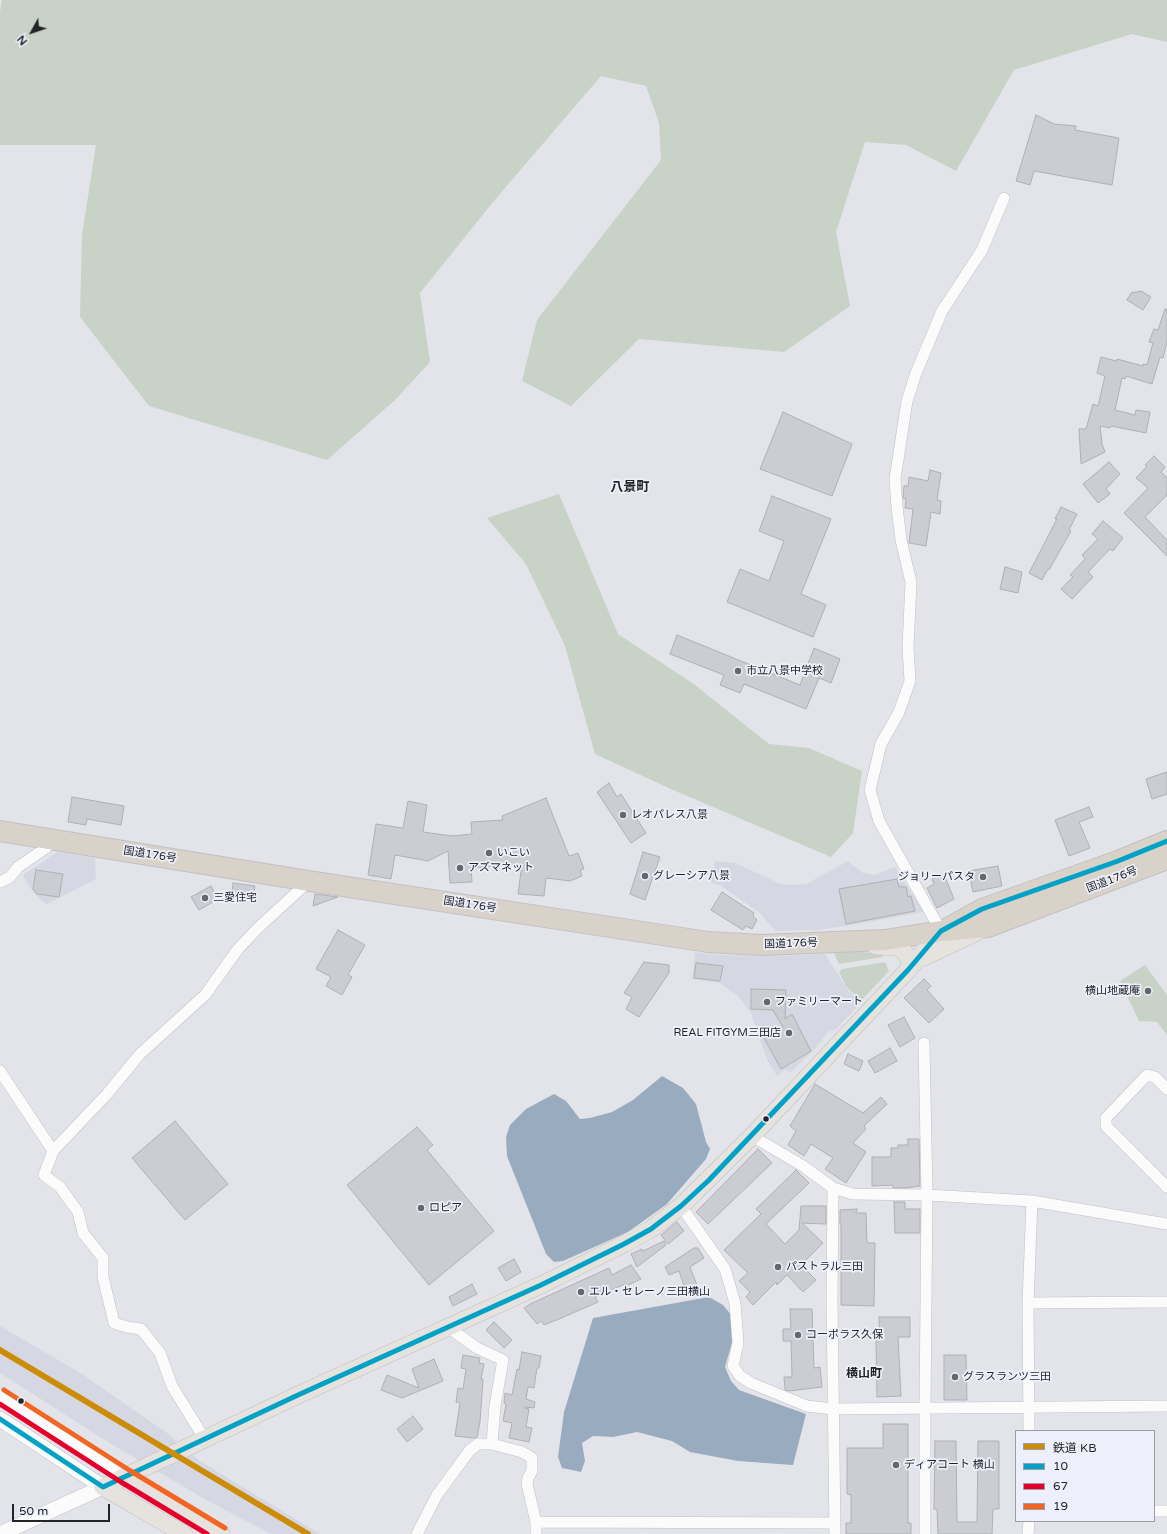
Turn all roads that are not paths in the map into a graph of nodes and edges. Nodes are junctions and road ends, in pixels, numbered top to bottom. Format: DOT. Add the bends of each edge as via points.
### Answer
graph roads {
  1 [pos="1004,198"];
  2 [pos="0,831"];
  3 [pos="50,839"];
  4 [pos="1167,841"];
  5 [pos="1167,859"];
  6 [pos="309,881"];
  7 [pos="0,882"];
  8 [pos="988,927"];
  9 [pos="941,932"];
  10 [pos="833,942"];
  11 [pos="911,967"];
  12 [pos="924,1043"];
  13 [pos="0,1071"];
  14 [pos="1167,1089"];
  15 [pos="752,1136"];
  16 [pos="53,1151"];
  17 [pos="1167,1187"];
  18 [pos="833,1188"];
  19 [pos="927,1195"];
  20 [pos="1032,1201"];
  21 [pos="681,1206"];
  22 [pos="1167,1224"];
  23 [pos="1167,1302"];
  24 [pos="1028,1303"];
  25 [pos="448,1327"];
  26 [pos="0,1396"];
  27 [pos="1167,1406"];
  28 [pos="925,1408"];
  29 [pos="1030,1408"];
  30 [pos="833,1409"];
  31 [pos="0,1419"];
  32 [pos="1029,1430"];
  33 [pos="204,1438"];
  34 [pos="492,1444"];
  35 [pos="125,1476"];
  36 [pos="103,1487"];
  37 [pos="1155,1511"];
  38 [pos="1167,1511"];
  39 [pos="536,1522"];
  40 [pos="1029,1522"];
  41 [pos="835,1529"];
  42 [pos="0,1534"];
  43 [pos="184,1534"];
  44 [pos="221,1534"];
  45 [pos="417,1534"];
  46 [pos="536,1534"];
  47 [pos="926,1534"];
  48 [pos="1028,1534"];
  1 -- 9 [label="street" via="982,250 942,311 916,373 907,401 895,480 901,540 911,582 908,647 910,681 900,712 881,744 870,790 879,822"];
  2 -- 3 [label="highway, 国道176号"];
  3 -- 6 [label="highway, 国道176号"];
  3 -- 7 [label="street" via="46,848"];
  4 -- 9 [label="highway, 国道176号" via="982,909"];
  5 -- 8 [label="highway, 国道176号"];
  6 -- 10 [label="highway, 国道176号" via="708,942 761,945"];
  6 -- 16 [label="street" via="238,949 205,995 140,1054 107,1094"];
  8 -- 9 [label="highway, 国道176号"];
  8 -- 11 [label="main road" via="946,946"];
  9 -- 10 [label="highway, 国道176号" via="884,940"];
  9 -- 11 [label="main road"];
  10 -- 11 [label="main road" via="897,947 903,950"];
  11 -- 15 [label="main road"];
  12 -- 19 [label="street"];
  13 -- 16 [label="street"];
  14 -- 17 [label="street" via="1155,1077 1147,1075 1106,1118 1106,1126"];
  15 -- 18 [label="street" via="803,1166"];
  15 -- 21 [label="main road"];
  16 -- 33 [label="street" via="44,1175 60,1187 78,1212 83,1233 103,1258 103,1277 114,1323 141,1330 160,1353 172,1386"];
  18 -- 19 [label="street" via="853,1194"];
  18 -- 30 [label="street"];
  19 -- 20 [label="street"];
  19 -- 28 [label="street"];
  20 -- 22 [label="street"];
  20 -- 24 [label="street"];
  21 -- 25 [label="main road" via="624,1244"];
  21 -- 30 [label="street" via="725,1269 735,1303 738,1343 733,1366 740,1376 807,1406"];
  23 -- 24 [label="street"];
  24 -- 29 [label="street"];
  25 -- 33 [label="main road"];
  25 -- 34 [label="street" via="477,1348 503,1360"];
  26 -- 35 [label="main road"];
  27 -- 29 [label="street"];
  28 -- 29 [label="street"];
  28 -- 30 [label="street"];
  28 -- 47 [label="street"];
  29 -- 32 [label="street"];
  30 -- 41 [label="street"];
  31 -- 36 [label="main road"];
  33 -- 35 [label="main road"];
  34 -- 39 [label="street" via="522,1452 532,1458 532,1471 526,1484"];
  34 -- 45 [label="street" via="478,1444 470,1450 437,1494"];
  35 -- 36 [label="main road"];
  35 -- 44 [label="main road"];
  36 -- 42 [label="main road"];
  36 -- 43 [label="main road"];
  37 -- 38 [label="street"];
  39 -- 41 [label="street"];
  39 -- 46 [label="street"];
  40 -- 48 [label="street"];
}
